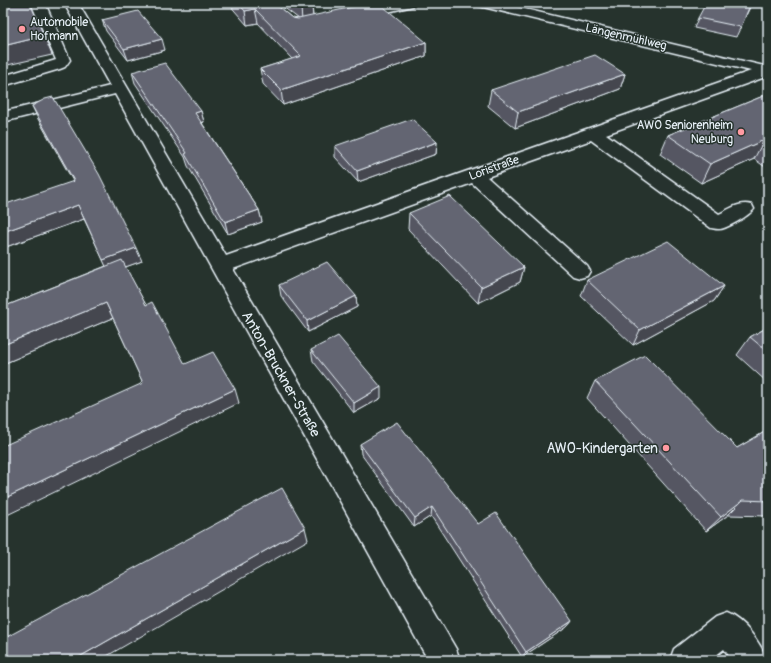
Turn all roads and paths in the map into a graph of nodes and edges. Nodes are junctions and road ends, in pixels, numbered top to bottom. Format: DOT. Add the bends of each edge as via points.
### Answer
graph roads {
  1 [pos="38,3"];
  2 [pos="71,3"];
  3 [pos="408,3"];
  4 [pos="484,3"];
  5 [pos="343,18"];
  6 [pos="72,38"];
  7 [pos="768,70"];
  8 [pos="3,81"];
  9 [pos="119,88"];
  10 [pos="3,117"];
  11 [pos="593,133"];
  12 [pos="474,175"];
  13 [pos="745,209"];
  14 [pos="220,266"];
  15 [pos="580,271"];
  16 [pos="445,660"];
  17 [pos="684,660"];
  18 [pos="752,660"];
  1 -- 6 [label="street"];
  2 -- 6 [label="street, Anton-Bruckner-Straße"];
  3 -- 5 [label="street"];
  4 -- 7 [label="street, Längenmühlweg"];
  6 -- 8 [label="street" via="60,64"];
  6 -- 9 [label="street, Anton-Bruckner-Straße"];
  7 -- 11 [label="street, Loristraße"];
  9 -- 10 [label="street"];
  9 -- 14 [label="street, Anton-Bruckner-Straße"];
  11 -- 12 [label="street, Loristraße"];
  11 -- 13 [label="street" via="718,222"];
  12 -- 14 [label="street, Loristraße"];
  12 -- 15 [label="street"];
  14 -- 16 [label="street, Anton-Bruckner-Straße"];
  17 -- 18 [label="street" via="726,628"];
}
